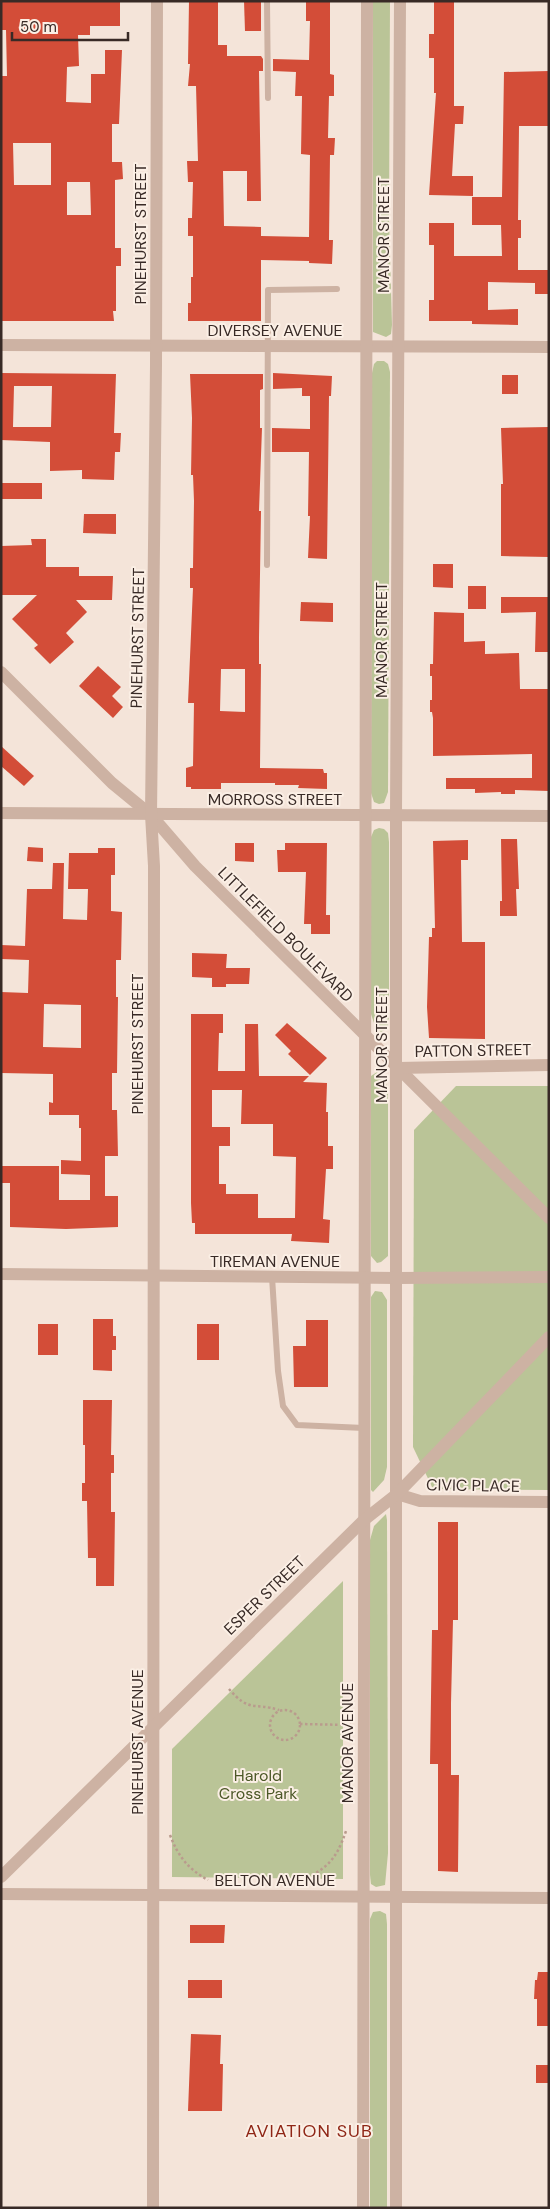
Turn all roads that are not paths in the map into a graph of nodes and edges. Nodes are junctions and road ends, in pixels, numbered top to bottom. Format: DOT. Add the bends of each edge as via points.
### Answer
graph roads {
  1 [pos="157,1"];
  2 [pos="267,1"];
  3 [pos="367,1"];
  4 [pos="400,1"];
  5 [pos="268,98"];
  6 [pos="337,289"];
  7 [pos="1,345"];
  8 [pos="156,346"];
  9 [pos="268,346"];
  10 [pos="366,346"];
  11 [pos="399,347"];
  12 [pos="549,347"];
  13 [pos="267,565"];
  14 [pos="1,672"];
  15 [pos="1,813"];
  16 [pos="151,815"];
  17 [pos="365,815"];
  18 [pos="396,815"];
  19 [pos="549,816"];
  20 [pos="364,1035"];
  21 [pos="549,1065"];
  22 [pos="398,1068"];
  23 [pos="549,1218"];
  24 [pos="1,1274"];
  25 [pos="153,1276"];
  26 [pos="272,1277"];
  27 [pos="364,1278"];
  28 [pos="397,1278"];
  29 [pos="549,1278"];
  30 [pos="549,1337"];
  31 [pos="364,1428"];
  32 [pos="397,1494"];
  33 [pos="549,1502"];
  34 [pos="364,1520"];
  35 [pos="154,1726"];
  36 [pos="1,1877"];
  37 [pos="1,1894"];
  38 [pos="153,1895"];
  39 [pos="363,1897"];
  40 [pos="396,1897"];
  41 [pos="549,1898"];
  42 [pos="153,2208"];
  43 [pos="363,2208"];
  44 [pos="396,2208"];
  1 -- 8 [label="street, PINEHURST STREET"];
  2 -- 5 [label="lane"];
  3 -- 10 [label="street, MANOR STREET"];
  4 -- 11 [label="street, MANOR STREET"];
  6 -- 9 [label="lane" via="268,290"];
  7 -- 8 [label="street, DIVERSEY AVENUE"];
  8 -- 9 [label="street, DIVERSEY AVENUE"];
  8 -- 16 [label="street, PINEHURST STREET"];
  9 -- 10 [label="street, DIVERSEY AVENUE"];
  9 -- 13 [label="lane"];
  10 -- 11 [label="street, DIVERSEY AVENUE"];
  10 -- 17 [label="street, MANOR STREET"];
  11 -- 12 [label="street, DIVERSEY AVENUE"];
  11 -- 18 [label="street, MANOR STREET"];
  14 -- 16 [label="street, LITTLEFIELD BOULEVARD" via="112,783"];
  15 -- 16 [label="street, MORROSS STREET"];
  16 -- 17 [label="street, MORROSS STREET"];
  16 -- 20 [label="street, LITTLEFIELD BOULEVARD" via="195,866"];
  16 -- 25 [label="street, PINEHURST STREET" via="154,866"];
  17 -- 18 [label="street, MORROSS STREET"];
  17 -- 20 [label="street, MANOR STREET"];
  18 -- 19 [label="street, MORROSS STREET"];
  18 -- 22 [label="street, MANOR STREET"];
  20 -- 22 [label="street, LITTLEFIELD BOULEVARD"];
  20 -- 27 [label="street, MANOR STREET"];
  21 -- 22 [label="street, PATTON STREET"];
  22 -- 23 [label="street, LITTLEFIELD BOULEVARD"];
  22 -- 28 [label="street, MANOR STREET"];
  24 -- 25 [label="street, TIREMAN AVENUE"];
  25 -- 26 [label="street, TIREMAN AVENUE"];
  25 -- 35 [label="street, PINEHURST AVENUE"];
  26 -- 27 [label="street, TIREMAN AVENUE"];
  26 -- 31 [label="lane" via="283,1406 297,1425"];
  27 -- 28 [label="street, TIREMAN AVENUE"];
  27 -- 31 [label="street, MANOR AVENUE"];
  28 -- 29 [label="street, TIREMAN AVENUE"];
  28 -- 32 [label="street"];
  30 -- 32 [label="street, ESPER STREET"];
  31 -- 34 [label="street, MANOR AVENUE"];
  32 -- 33 [label="street, CIVIC PLACE" via="420,1501"];
  32 -- 34 [label="street, ESPER STREET"];
  32 -- 40 [label="street"];
  34 -- 35 [label="street, ESPER STREET"];
  34 -- 39 [label="street, MANOR AVENUE"];
  35 -- 36 [label="street, ESPER STREET"];
  35 -- 38 [label="street, PINEHURST AVENUE"];
  37 -- 38 [label="street, BELTON AVENUE"];
  38 -- 39 [label="street, BELTON AVENUE"];
  38 -- 42 [label="street, PINEHURST AVENUE"];
  39 -- 40 [label="street, BELTON AVENUE"];
  39 -- 43 [label="street, MANOR AVENUE"];
  40 -- 41 [label="street, BELTON AVENUE"];
  40 -- 44 [label="street"];
}
